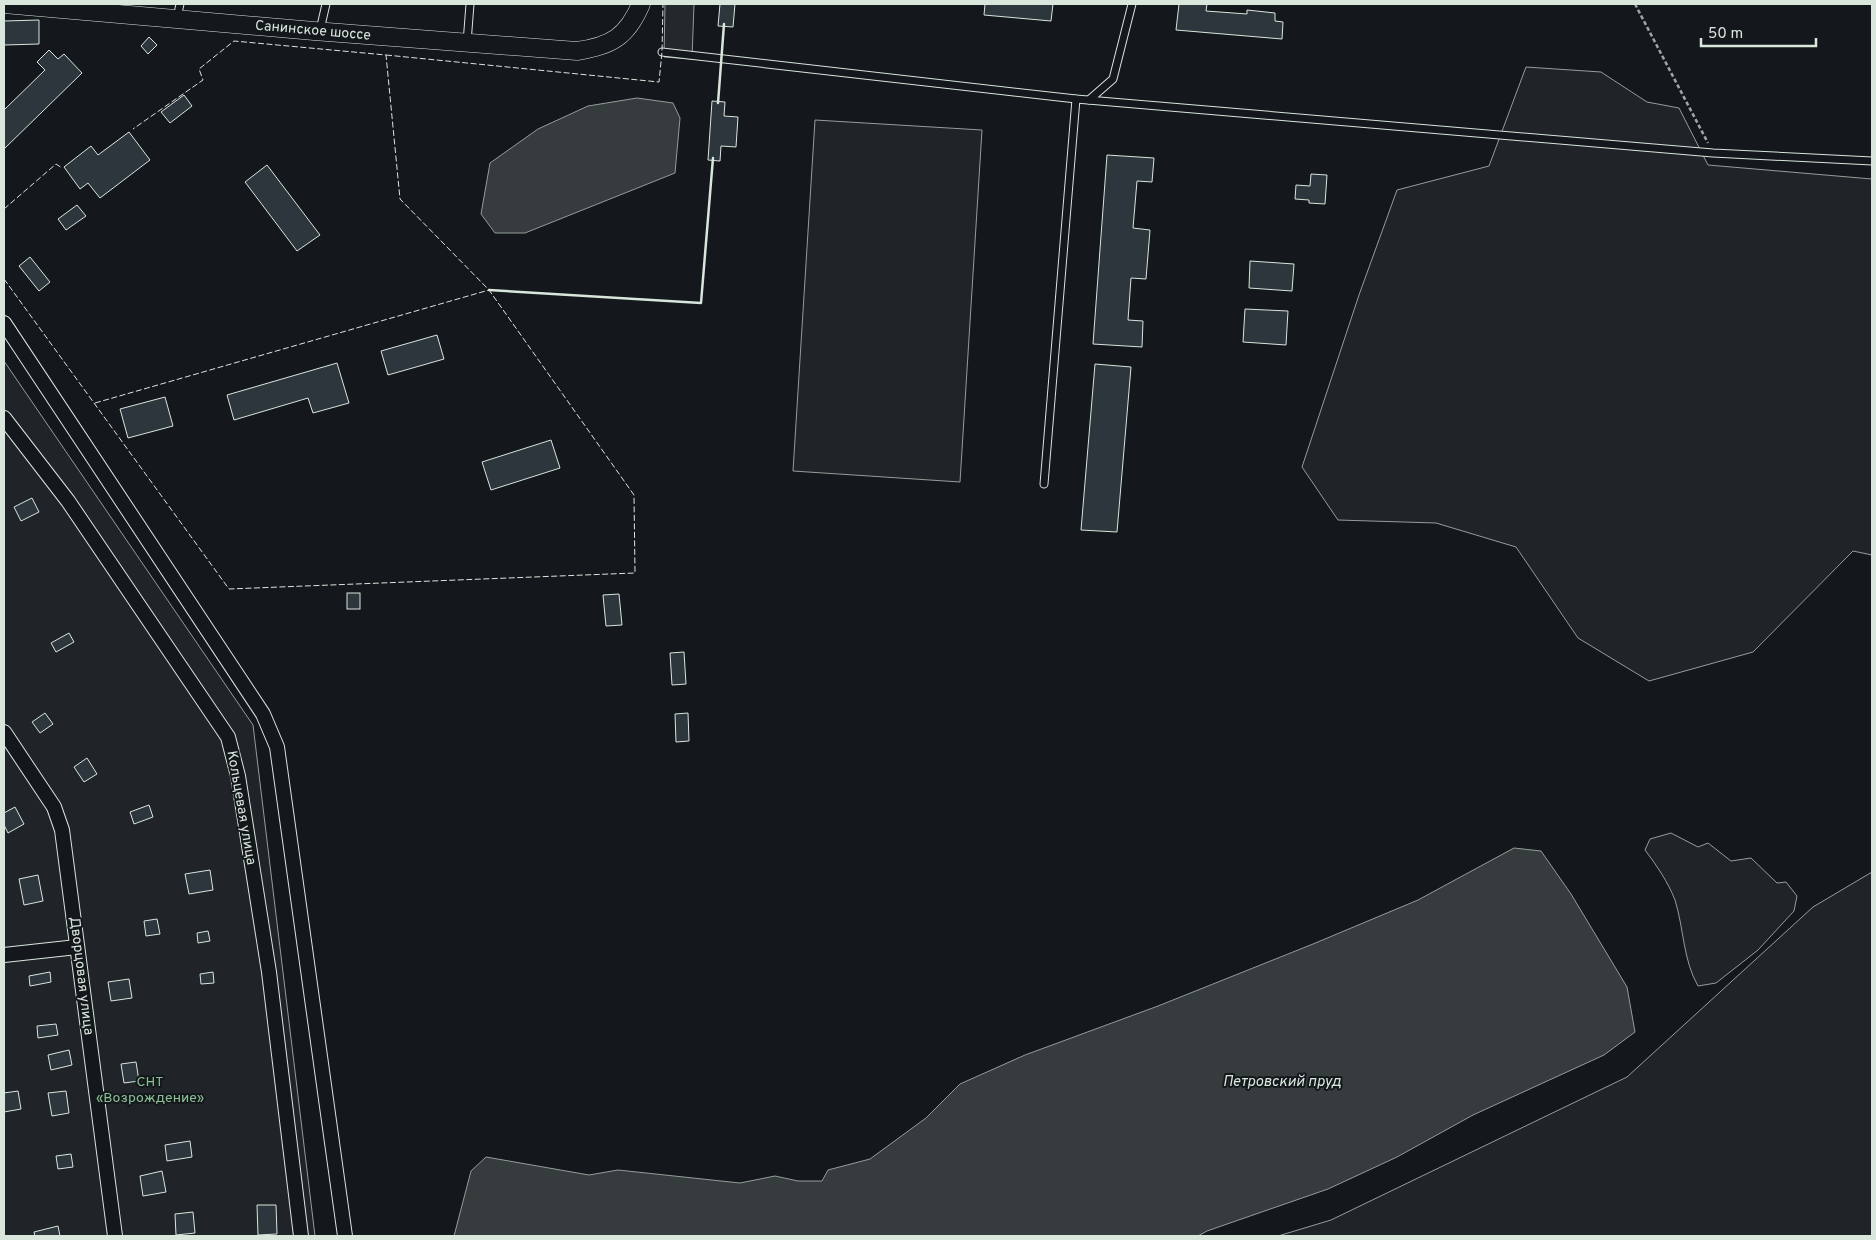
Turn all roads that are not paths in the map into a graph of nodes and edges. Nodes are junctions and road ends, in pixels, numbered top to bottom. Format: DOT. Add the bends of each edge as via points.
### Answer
graph roads {
  1 [pos="4,4"];
  2 [pos="326,4"];
  3 [pos="470,4"];
  4 [pos="641,4"];
  5 [pos="1132,4"];
  6 [pos="179,12"];
  7 [pos="320,32"];
  8 [pos="467,43"];
  9 [pos="662,52"];
  10 [pos="1076,99"];
  11 [pos="1090,100"];
  12 [pos="1872,161"];
  13 [pos="4,323"];
  14 [pos="4,418"];
  15 [pos="1044,484"];
  16 [pos="4,732"];
  17 [pos="77,947"];
  18 [pos="4,955"];
  19 [pos="115,1236"];
  20 [pos="301,1236"];
  21 [pos="345,1236"];
  1 -- 6 [label="street, Санинское шоссе"];
  2 -- 7 [label="lane"];
  3 -- 8 [label="lane"];
  4 -- 8 [label="street, Санинское шоссе" via="635,18 620,36 599,48 577,51"];
  5 -- 11 [label="lane" via="1114,79"];
  6 -- 7 [label="street, Санинское шоссе"];
  7 -- 8 [label="street, Санинское шоссе"];
  9 -- 10 [label="lane"];
  10 -- 11 [label="lane"];
  10 -- 15 [label="lane"];
  11 -- 12 [label="lane" via="1713,153"];
  13 -- 21 [label="street" via="263,714 277,747"];
  14 -- 20 [label="street, Кольцевая улица" via="68,501 228,736 238,776 269,972"];
  16 -- 17 [label="street, Дворцовая улица" via="54,808 62,830"];
  17 -- 18 [label="street"];
  17 -- 19 [label="street, Дворцовая улица"];
}
